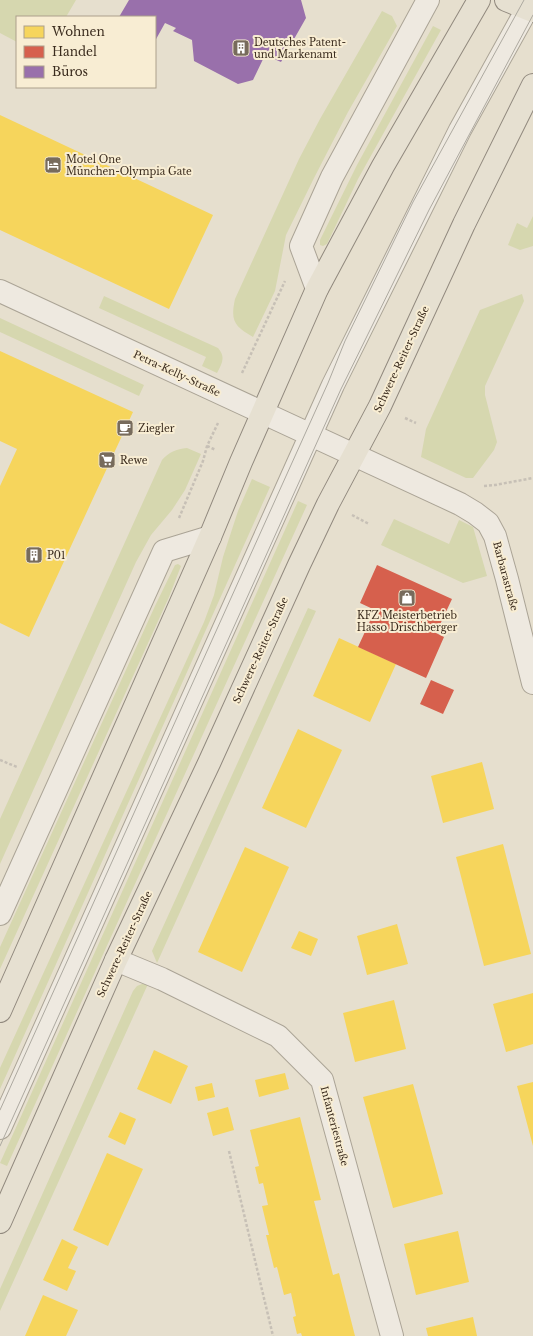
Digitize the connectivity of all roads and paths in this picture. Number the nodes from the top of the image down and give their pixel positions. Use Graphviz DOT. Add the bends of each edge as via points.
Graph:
graph roads {
  1 [pos="428,0"];
  2 [pos="479,0"];
  3 [pos="506,0"];
  4 [pos="531,7"];
  5 [pos="533,85"];
  6 [pos="301,246"];
  7 [pos="317,289"];
  8 [pos="0,291"];
  9 [pos="253,349"];
  10 [pos="262,413"];
  11 [pos="312,434"];
  12 [pos="207,446"];
  13 [pos="354,455"];
  14 [pos="210,537"];
  15 [pos="164,551"];
  16 [pos="533,683"];
  17 [pos="0,760"];
  18 [pos="17,767"];
  19 [pos="0,914"];
  20 [pos="116,960"];
  21 [pos="0,1011"];
  22 [pos="0,1128"];
  23 [pos="229,1151"];
  24 [pos="0,1222"];
  25 [pos="273,1336"];
  26 [pos="392,1336"];
  1 -- 6 [label="street" via="332,177"];
  2 -- 7 [label="main road" via="383,166"];
  3 -- 4 [label="main road"];
  4 -- 11 [label="street" via="453,142 353,344"];
  5 -- 13 [label="main road, Schwere-Reiter-Straße" via="464,224 380,406"];
  6 -- 7 [label="street"];
  6 -- 9 [label="path"];
  7 -- 10 [label="main road"];
  8 -- 10 [label="street, Petra-Kelly-Straße"];
  10 -- 11 [label="street, Petra-Kelly-Straße"];
  10 -- 14 [label="main road"];
  11 -- 13 [label="street, Petra-Kelly-Straße"];
  11 -- 22 [label="street"];
  12 -- 15 [label="path" via="204,461"];
  13 -- 16 [label="street, Barbarastraße" via="460,504 488,523 495,536"];
  13 -- 20 [label="main road, Schwere-Reiter-Straße" via="299,565"];
  14 -- 15 [label="street"];
  14 -- 21 [label="main road"];
  15 -- 19 [label="street"];
  17 -- 18 [label="path"];
  20 -- 24 [label="main road, Schwere-Reiter-Straße"];
  20 -- 26 [label="street, Infanteriestraße" via="162,979 278,1036 322,1080"];
  23 -- 25 [label="path"];
}
